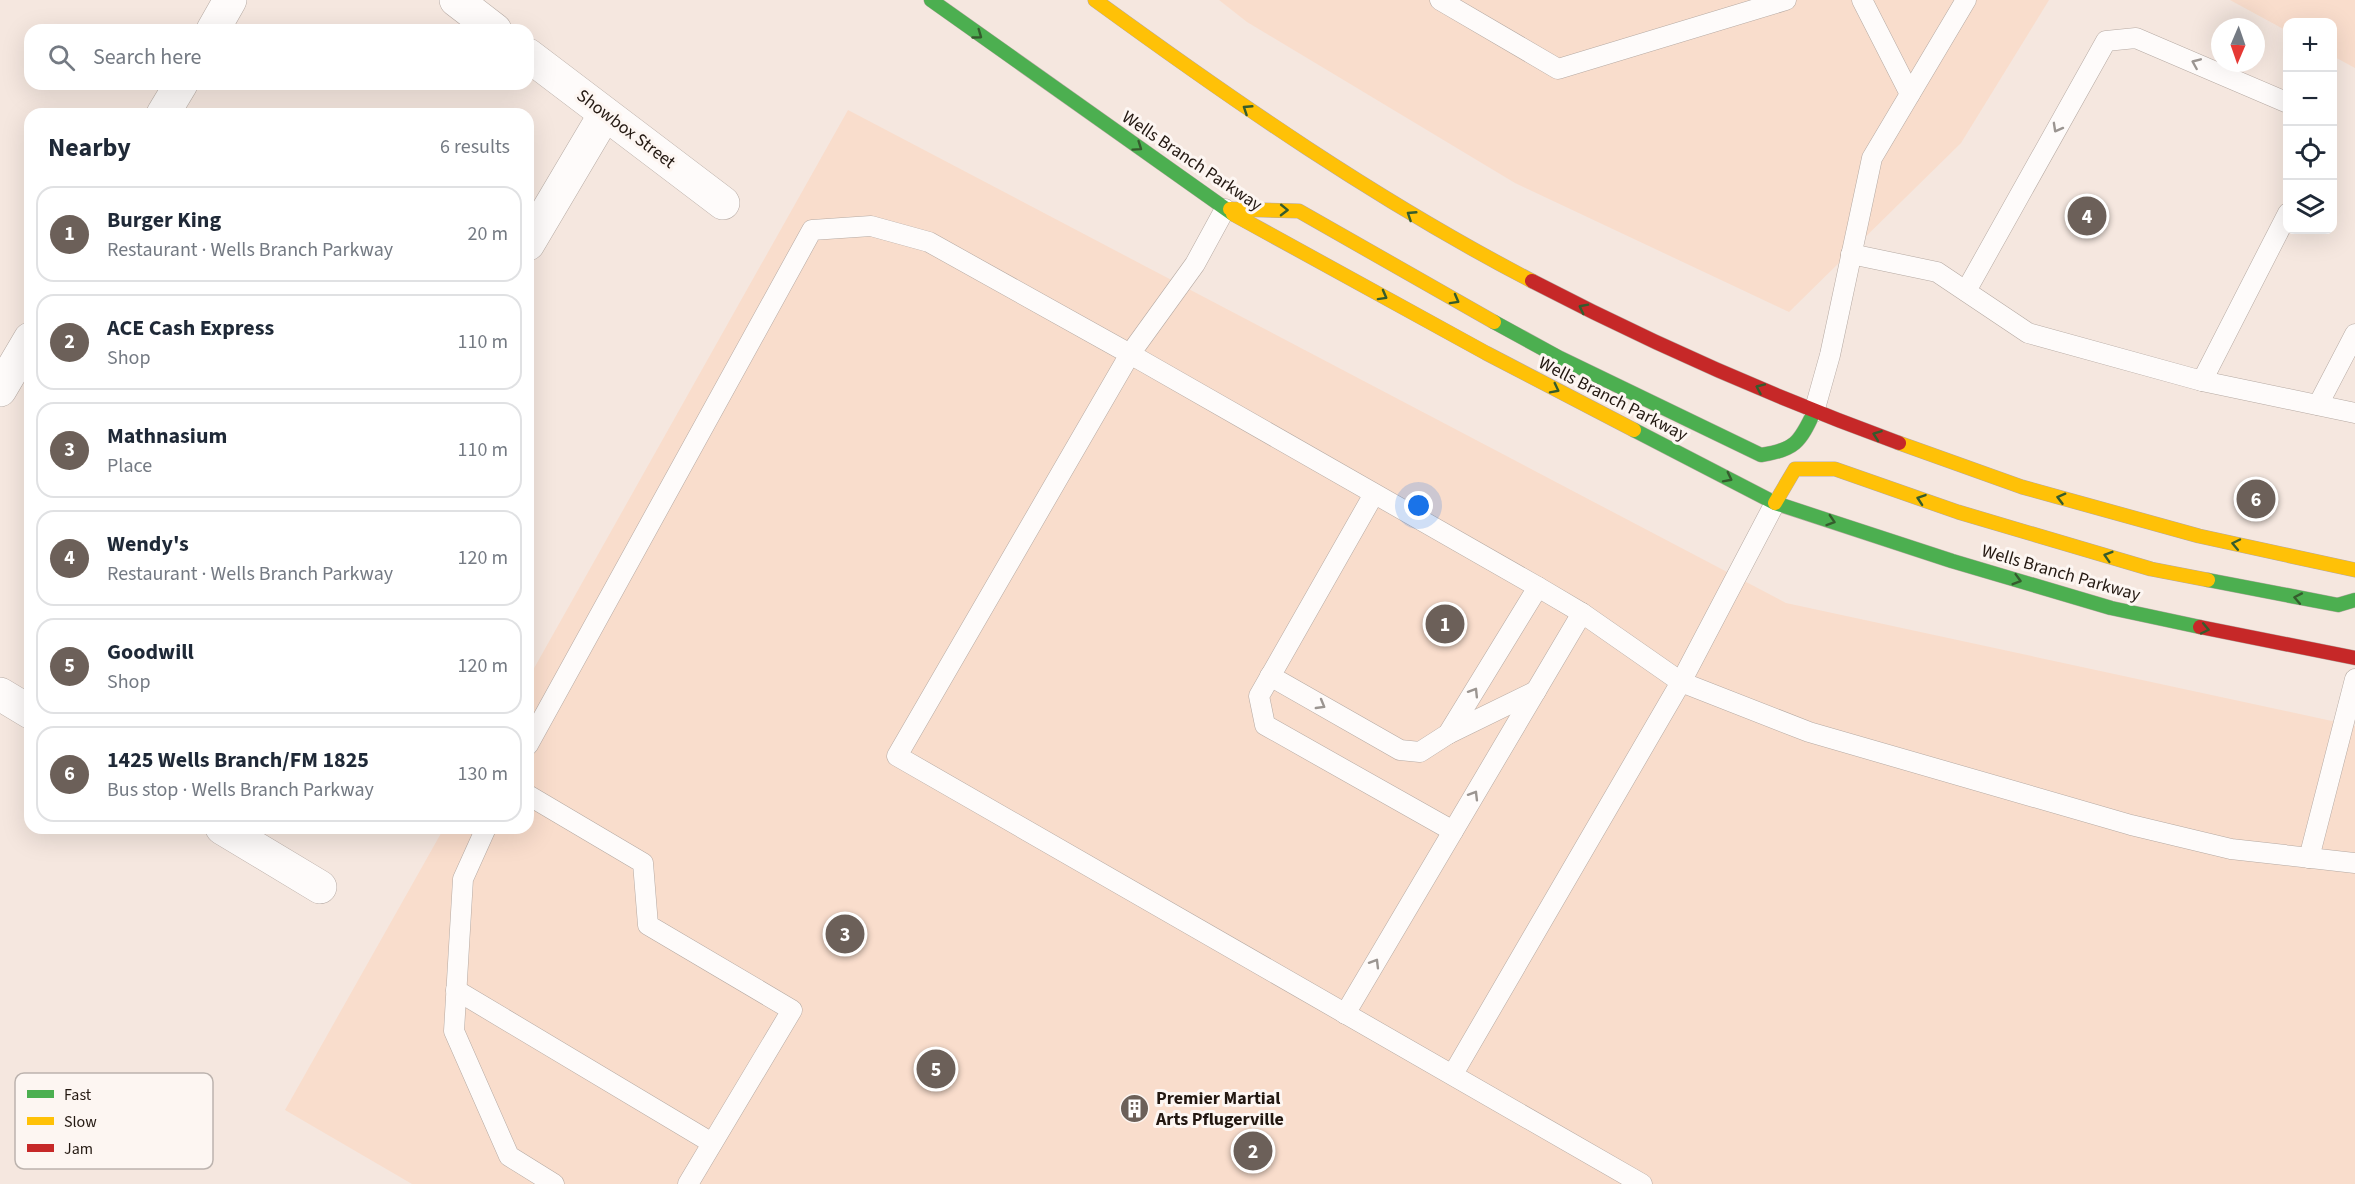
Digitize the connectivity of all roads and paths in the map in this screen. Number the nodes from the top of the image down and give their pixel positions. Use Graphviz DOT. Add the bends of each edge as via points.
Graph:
graph roads {
  1 [pos="230,0"];
  2 [pos="456,0"];
  3 [pos="932,0"];
  4 [pos="1095,0"];
  5 [pos="1440,0"];
  6 [pos="1786,0"];
  7 [pos="1862,0"];
  8 [pos="1966,0"];
  9 [pos="216,24"];
  10 [pos="487,24"];
  11 [pos="534,60"];
  12 [pos="177,90"];
  13 [pos="1910,94"];
  14 [pos="2283,101"];
  15 [pos="167,108"];
  16 [pos="605,114"];
  17 [pos="723,203"];
  18 [pos="1225,209"];
  19 [pos="2283,223"];
  20 [pos="534,234"];
  21 [pos="1851,254"];
  22 [pos="1966,291"];
  23 [pos="2355,334"];
  24 [pos="24,349"];
  25 [pos="1130,354"];
  26 [pos="2202,381"];
  27 [pos="0,390"];
  28 [pos="2318,405"];
  29 [pos="1814,412"];
  30 [pos="2355,412"];
  31 [pos="1374,494"];
  32 [pos="1775,503"];
  33 [pos="2355,570"];
  34 [pos="1538,587"];
  35 [pos="2355,600"];
  36 [pos="1582,613"];
  37 [pos="2355,658"];
  38 [pos="1270,676"];
  39 [pos="2355,679"];
  40 [pos="1681,682"];
  41 [pos="1536,691"];
  42 [pos="0,694"];
  43 [pos="24,708"];
  44 [pos="534,734"];
  45 [pos="1448,734"];
  46 [pos="534,799"];
  47 [pos="1453,831"];
  48 [pos="232,834"];
  49 [pos="483,834"];
  50 [pos="2309,858"];
  51 [pos="2355,863"];
  52 [pos="320,887"];
  53 [pos="456,990"];
  54 [pos="1345,1014"];
  55 [pos="1453,1074"];
  56 [pos="712,1143"];
  57 [pos="554,1184"];
  58 [pos="688,1184"];
  59 [pos="1642,1184"];
  1 -- 9 [label="street"];
  2 -- 10 [label="street"];
  3 -- 18 [label="main road, Wells Branch Parkway, one-way"];
  29 -- 4 [label="main road, one-way" via="1620,327 1447,237 1222,93"];
  5 -- 6 [label="lane" via="1558,69"];
  7 -- 13 [label="lane"];
  8 -- 13 [label="lane"];
  11 -- 16 [label="street, Showbox Street"];
  12 -- 15 [label="street"];
  13 -- 21 [label="lane" via="1872,158"];
  14 -- 22 [label="lane, one-way" via="2136,38 2106,41"];
  16 -- 17 [label="street, Showbox Street"];
  16 -- 20 [label="street"];
  18 -- 25 [label="lane" via="1196,264"];
  18 -- 29 [label="main road, one-way" via="1299,211 1558,357 1761,455 1789,451 1802,437"];
  18 -- 32 [label="main road, Wells Branch Parkway, one-way" via="1486,353"];
  19 -- 26 [label="lane"];
  21 -- 22 [label="lane" via="1937,272"];
  21 -- 29 [label="lane"];
  22 -- 26 [label="lane" via="2028,333"];
  23 -- 28 [label="lane"];
  24 -- 27 [label="street"];
  25 -- 31 [label="lane"];
  25 -- 44 [label="lane" via="929,242 870,226 812,230"];
  25 -- 54 [label="lane" via="897,756"];
  26 -- 28 [label="lane"];
  28 -- 30 [label="lane"];
  33 -- 29 [label="main road, one-way" via="2199,536 2022,487"];
  31 -- 34 [label="lane"];
  31 -- 38 [label="lane"];
  35 -- 32 [label="main road, one-way" via="2338,605 2151,569 1958,512 1835,469 1795,469"];
  32 -- 37 [label="main road, Wells Branch Parkway, one-way" via="2111,608"];
  32 -- 40 [label="lane"];
  34 -- 36 [label="lane"];
  45 -- 34 [label="lane, one-way"];
  36 -- 40 [label="lane"];
  36 -- 41 [label="lane"];
  38 -- 45 [label="lane, one-way" via="1400,750 1420,752"];
  38 -- 47 [label="lane" via="1259,696 1265,724"];
  39 -- 50 [label="lane"];
  40 -- 50 [label="lane" via="1809,732 2132,825 2231,849"];
  40 -- 55 [label="lane"];
  41 -- 45 [label="lane"];
  47 -- 41 [label="lane, one-way"];
  42 -- 43 [label="street"];
  46 -- 56 [label="lane" via="643,863 648,925 792,1010"];
  54 -- 47 [label="lane, one-way"];
  48 -- 52 [label="street"];
  49 -- 53 [label="lane" via="463,879"];
  50 -- 51 [label="lane"];
  53 -- 56 [label="lane"];
  53 -- 57 [label="lane" via="454,1031 509,1156"];
  54 -- 55 [label="lane"];
  55 -- 59 [label="lane"];
  56 -- 58 [label="lane"];
}
